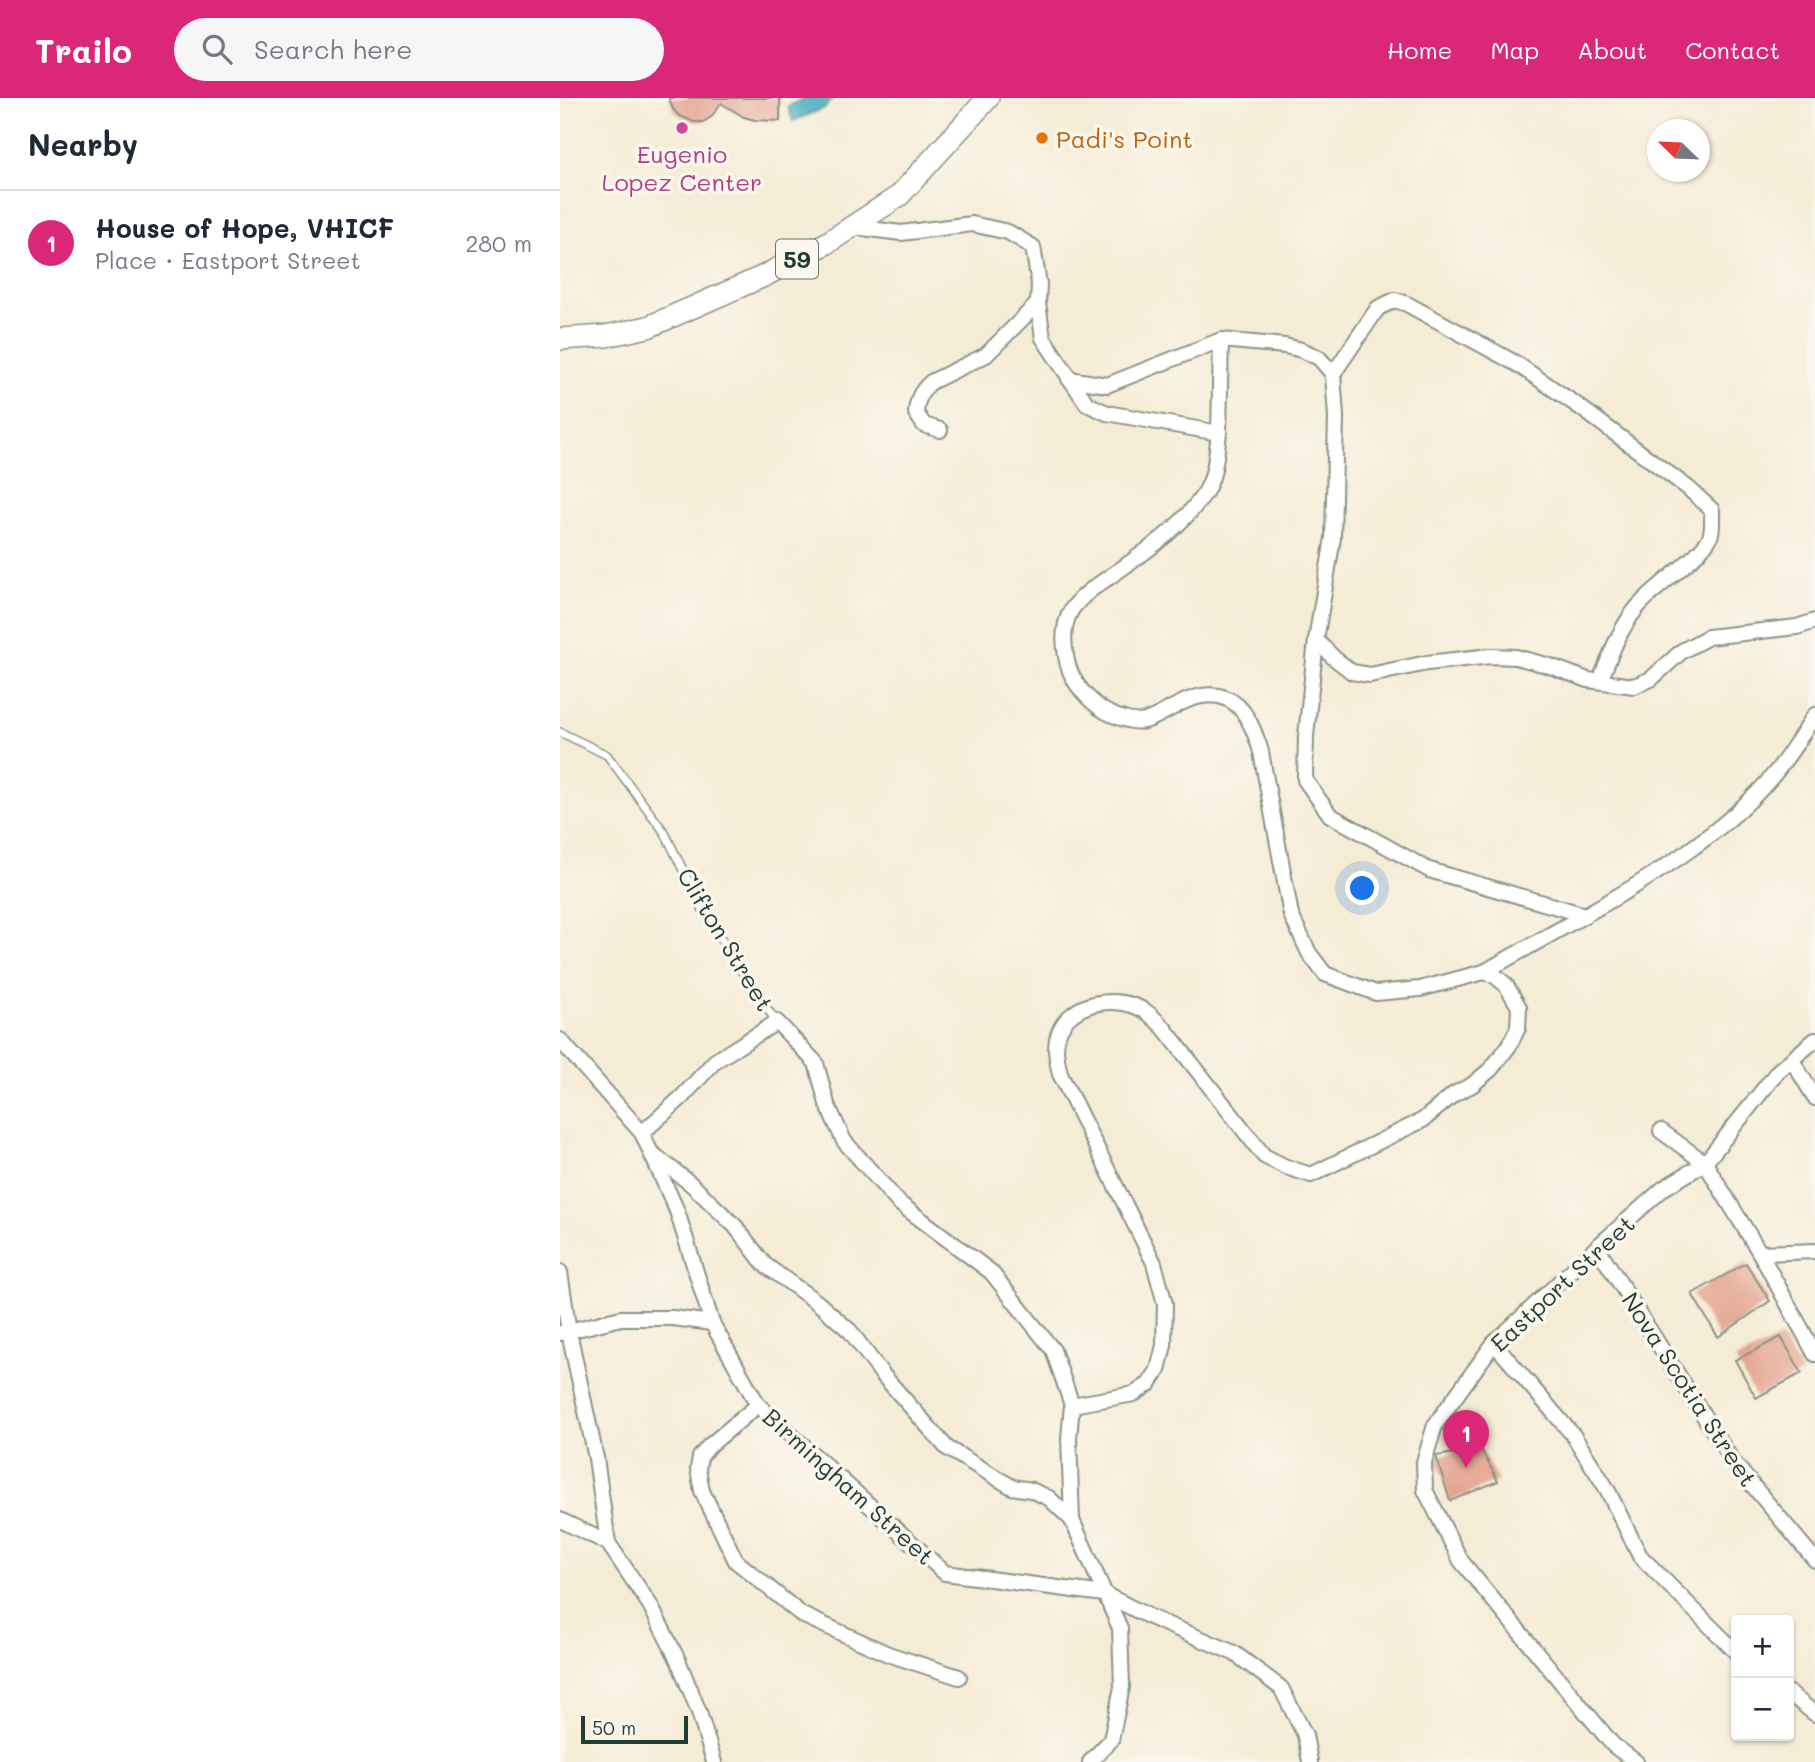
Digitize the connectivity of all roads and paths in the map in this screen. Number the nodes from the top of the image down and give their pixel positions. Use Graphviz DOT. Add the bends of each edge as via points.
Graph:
graph roads {
  1 [pos="988,98"];
  2 [pos="854,227"];
  3 [pos="1038,303"];
  4 [pos="560,339"];
  5 [pos="1221,340"];
  6 [pos="1334,374"];
  7 [pos="1069,379"];
  8 [pos="940,430"];
  9 [pos="1219,433"];
  10 [pos="1815,621"];
  11 [pos="1316,640"];
  12 [pos="1600,681"];
  13 [pos="1815,715"];
  14 [pos="560,732"];
  15 [pos="1585,915"];
  16 [pos="1484,972"];
  17 [pos="777,1022"];
  18 [pos="560,1040"];
  19 [pos="1815,1040"];
  20 [pos="1792,1060"];
  21 [pos="1815,1098"];
  22 [pos="1661,1131"];
  23 [pos="642,1133"];
  24 [pos="650,1152"];
  25 [pos="1705,1163"];
  26 [pos="1597,1247"];
  27 [pos="1815,1251"];
  28 [pos="1759,1253"];
  29 [pos="560,1272"];
  30 [pos="712,1322"];
  31 [pos="565,1333"];
  32 [pos="1494,1343"];
  33 [pos="1815,1354"];
  34 [pos="758,1405"];
  35 [pos="1072,1405"];
  36 [pos="560,1520"];
  37 [pos="1072,1520"];
  38 [pos="608,1543"];
  39 [pos="1815,1560"];
  40 [pos="1104,1594"];
  41 [pos="1731,1647"];
  42 [pos="959,1677"];
  43 [pos="1794,1697"];
  44 [pos="1815,1714"];
  45 [pos="715,1761"];
  46 [pos="1090,1762"];
  47 [pos="1310,1762"];
  48 [pos="1636,1762"];
  1 -- 2 [label="main road, 59" via="899,196"];
  2 -- 3 [label="street" via="901,233 972,224 1008,232 1034,247"];
  2 -- 4 [label="main road, 59" via="764,276 648,327"];
  3 -- 7 [label="street" via="1043,338"];
  3 -- 8 [label="street" via="986,355 924,388 916,413 923,425"];
  5 -- 6 [label="street" via="1302,350 1319,358"];
  5 -- 7 [label="street" via="1107,384"];
  5 -- 9 [label="street"];
  6 -- 11 [label="street" via="1333,538"];
  6 -- 12 [label="street" via="1378,308 1395,300 1407,304 1517,364 1712,510 1712,526 1703,548 1636,609"];
  7 -- 9 [label="street" via="1087,404 1107,413"];
  9 -- 16 [label="street" via="1205,493 1182,521 1071,611 1063,635 1068,669 1091,701 1121,718 1143,722 1207,695 1234,701 1253,726 1261,752 1291,915 1325,974 1376,993 1420,989"];
  10 -- 12 [label="street" via="1708,637 1682,651 1651,680 1634,686"];
  11 -- 12 [label="street" via="1352,672 1370,675 1491,656 1516,657"];
  11 -- 15 [label="street" via="1305,780 1330,815 1429,870"];
  13 -- 15 [label="street" via="1774,774 1727,820 1649,879"];
  14 -- 17 [label="lane, Clifton Street" via="607,755 666,833 700,905"];
  15 -- 16 [label="street"];
  16 -- 35 [label="street" via="1506,985 1519,1007 1518,1028 1491,1069 1423,1120 1311,1175 1264,1156 1164,1028 1146,1012 1122,1003 1100,1003 1083,1006 1067,1019 1058,1035 1060,1074 1154,1263 1165,1304 1164,1345 1149,1384 1134,1394"];
  17 -- 23 [label="street" via="715,1061"];
  17 -- 35 [label="street, Clifton Street" via="816,1063 844,1141 899,1203 990,1272 1053,1350"];
  18 -- 23 [label="street, Birmingham Street"];
  19 -- 20 [label="street, Eastport Street"];
  20 -- 21 [label="street"];
  20 -- 25 [label="street, Eastport Street"];
  22 -- 25 [label="street"];
  23 -- 24 [label="street, Birmingham Street"];
  24 -- 30 [label="street, Birmingham Street" via="677,1211"];
  24 -- 37 [label="street" via="735,1226 765,1265 850,1331 947,1448 1012,1487 1049,1498"];
  25 -- 26 [label="street, Eastport Street" via="1664,1188"];
  25 -- 28 [label="street"];
  26 -- 32 [label="street, Eastport Street"];
  26 -- 39 [label="street, Nova Scotia Street" via="1733,1462"];
  27 -- 28 [label="street"];
  28 -- 33 [label="street"];
  29 -- 31 [label="street"];
  30 -- 31 [label="street" via="621,1318"];
  30 -- 34 [label="street, Birmingham Street"];
  31 -- 38 [label="street" via="596,1458"];
  32 -- 41 [label="street" via="1573,1435 1640,1556"];
  32 -- 48 [label="street, Eastport Street" via="1434,1425 1424,1462 1425,1490 1461,1562 1614,1745"];
  34 -- 40 [label="street, Birmingham Street" via="946,1573"];
  34 -- 42 [label="street" via="709,1446 698,1469 702,1491 736,1561 803,1615 888,1654"];
  35 -- 37 [label="street, Clifton Street"];
  36 -- 38 [label="street"];
  37 -- 40 [label="street, Clifton Street"];
  38 -- 45 [label="street" via="650,1605 678,1660"];
  40 -- 46 [label="street, Clifton Street" via="1120,1628 1122,1687 1111,1740"];
  40 -- 47 [label="street" via="1234,1653 1281,1688 1305,1735"];
  43 -- 44 [label="street"];
}
